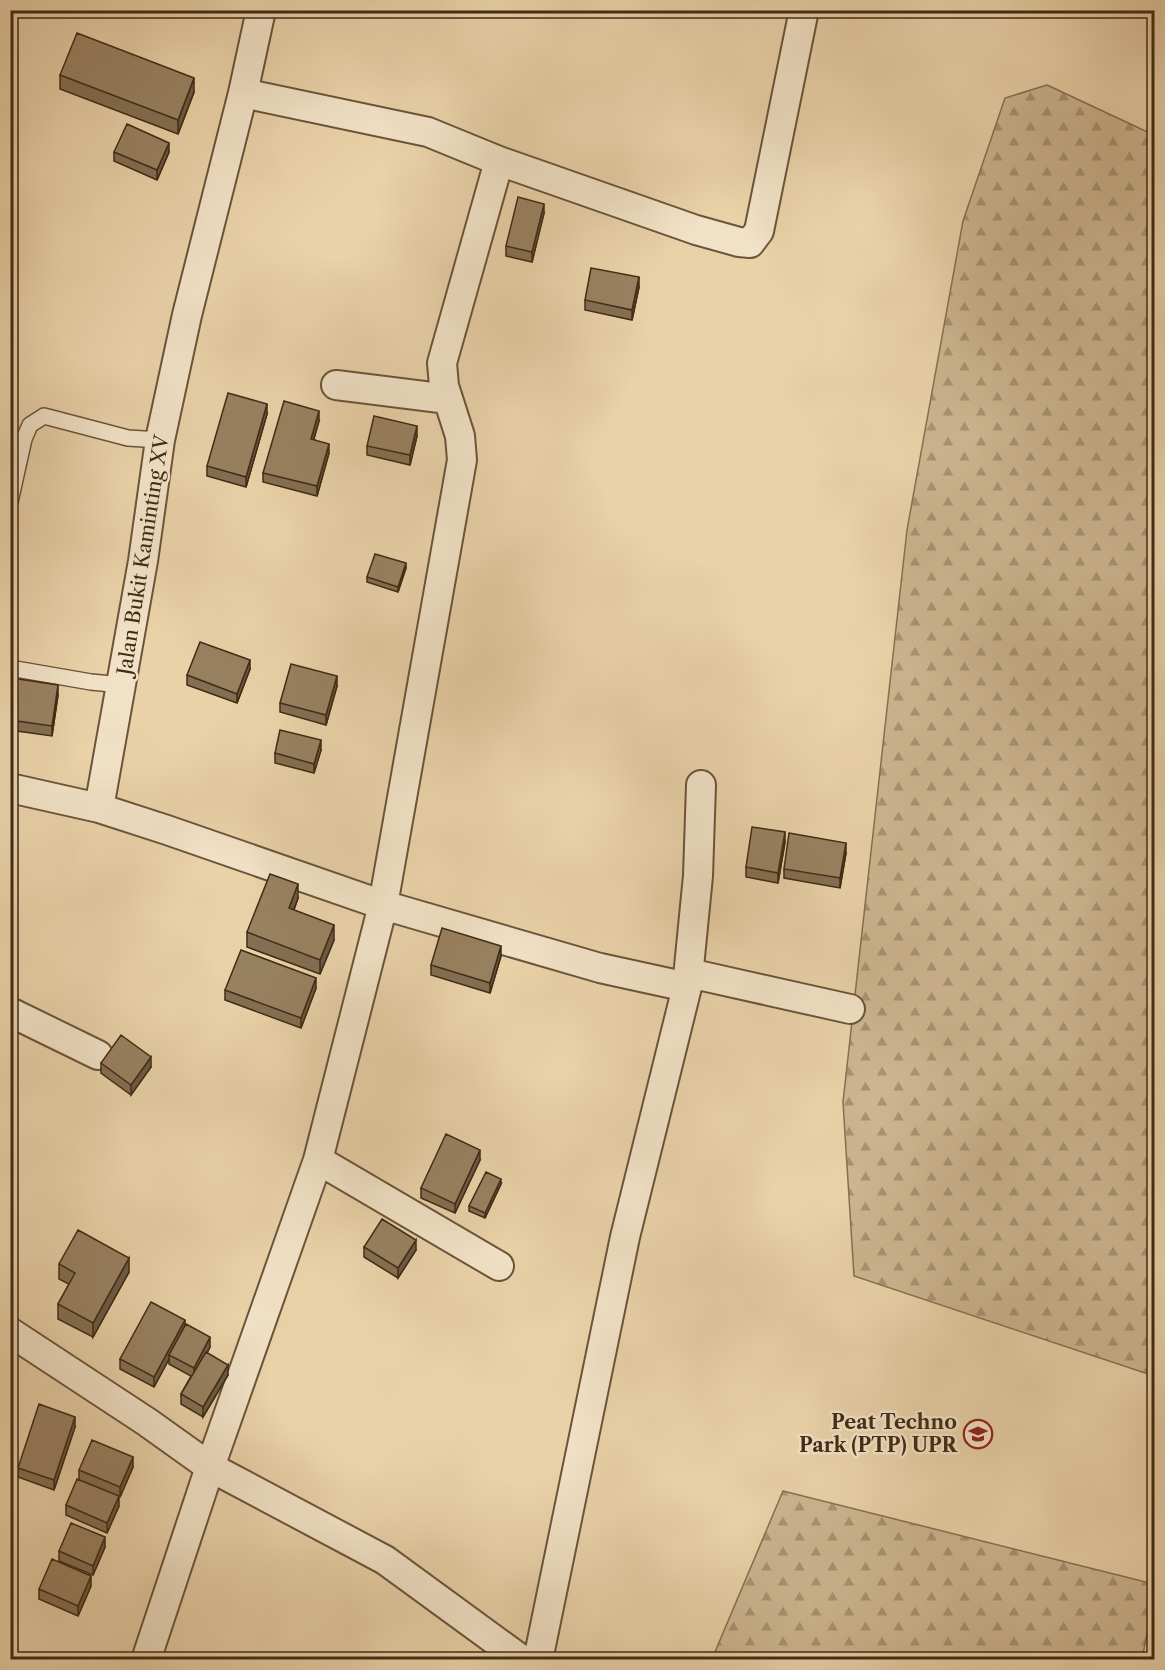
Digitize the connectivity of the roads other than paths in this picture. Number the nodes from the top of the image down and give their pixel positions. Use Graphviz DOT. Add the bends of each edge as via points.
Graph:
graph roads {
  1 [pos="261,10"];
  2 [pos="804,10"];
  3 [pos="243,93"];
  4 [pos="499,161"];
  5 [pos="336,385"];
  6 [pos="448,399"];
  7 [pos="160,440"];
  8 [pos="10,502"];
  9 [pos="10,668"];
  10 [pos="122,685"];
  11 [pos="701,785"];
  12 [pos="10,788"];
  13 [pos="99,808"];
  14 [pos="383,905"];
  15 [pos="688,980"];
  16 [pos="850,1009"];
  17 [pos="10,1012"];
  18 [pos="98,1055"];
  19 [pos="318,1160"];
  20 [pos="499,1266"];
  21 [pos="10,1332"];
  22 [pos="210,1467"];
  23 [pos="146,1659"];
  24 [pos="522,1659"];
  25 [pos="538,1659"];
  1 -- 3 [label="street, Jalan Bukit Kaminting XV"];
  2 -- 4 [label="street" via="759,231 750,243 696,230"];
  3 -- 4 [label="street" via="428,132"];
  3 -- 7 [label="street, Jalan Bukit Kaminting XV"];
  4 -- 6 [label="street" via="442,363"];
  5 -- 6 [label="street"];
  6 -- 14 [label="street" via="460,436 462,460"];
  7 -- 8 [label="lane" via="128,438 44,416 30,425 24,439"];
  7 -- 10 [label="street, Jalan Bukit Kaminting XV"];
  9 -- 10 [label="lane"];
  10 -- 13 [label="street, Jalan Bukit Kaminting XV"];
  11 -- 15 [label="street" via="698,876"];
  12 -- 13 [label="street"];
  13 -- 14 [label="street"];
  14 -- 15 [label="street" via="600,968"];
  14 -- 19 [label="street"];
  15 -- 16 [label="street"];
  15 -- 25 [label="street" via="625,1237"];
  17 -- 18 [label="street"];
  19 -- 20 [label="street"];
  19 -- 22 [label="street"];
  21 -- 22 [label="street"];
  22 -- 23 [label="street"];
  22 -- 24 [label="street" via="385,1560"];
}
